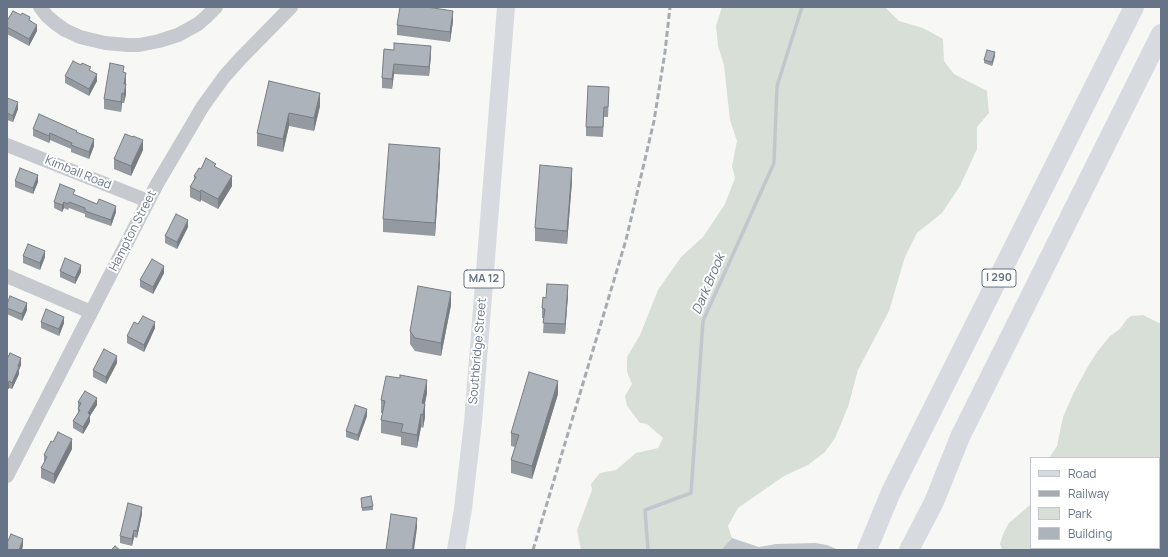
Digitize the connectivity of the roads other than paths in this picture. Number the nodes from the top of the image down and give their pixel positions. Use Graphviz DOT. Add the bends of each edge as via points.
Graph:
graph roads {
  1 [pos="40,7"];
  2 [pos="216,7"];
  3 [pos="291,7"];
  4 [pos="506,7"];
  5 [pos="1134,7"];
  6 [pos="1161,34"];
  7 [pos="7,145"];
  8 [pos="148,201"];
  9 [pos="7,276"];
  10 [pos="91,312"];
  11 [pos="7,476"];
  12 [pos="456,550"];
  13 [pos="867,550"];
  14 [pos="909,550"];
  1 -- 2 [label="street" via="65,30 80,37 105,43 139,45 178,35 198,24"];
  3 -- 8 [label="street, Hampton Street" via="242,56 214,90"];
  4 -- 12 [label="main road, Southbridge Street / MA 12" via="473,422"];
  5 -- 13 [label="highway, I 290" via="891,492"];
  6 -- 14 [label="highway, I 290" via="960,437 934,502"];
  7 -- 8 [label="street, Kimball Road"];
  8 -- 10 [label="street, Hampton Street"];
  9 -- 10 [label="street"];
  10 -- 11 [label="street, Hampton Street"];
}
